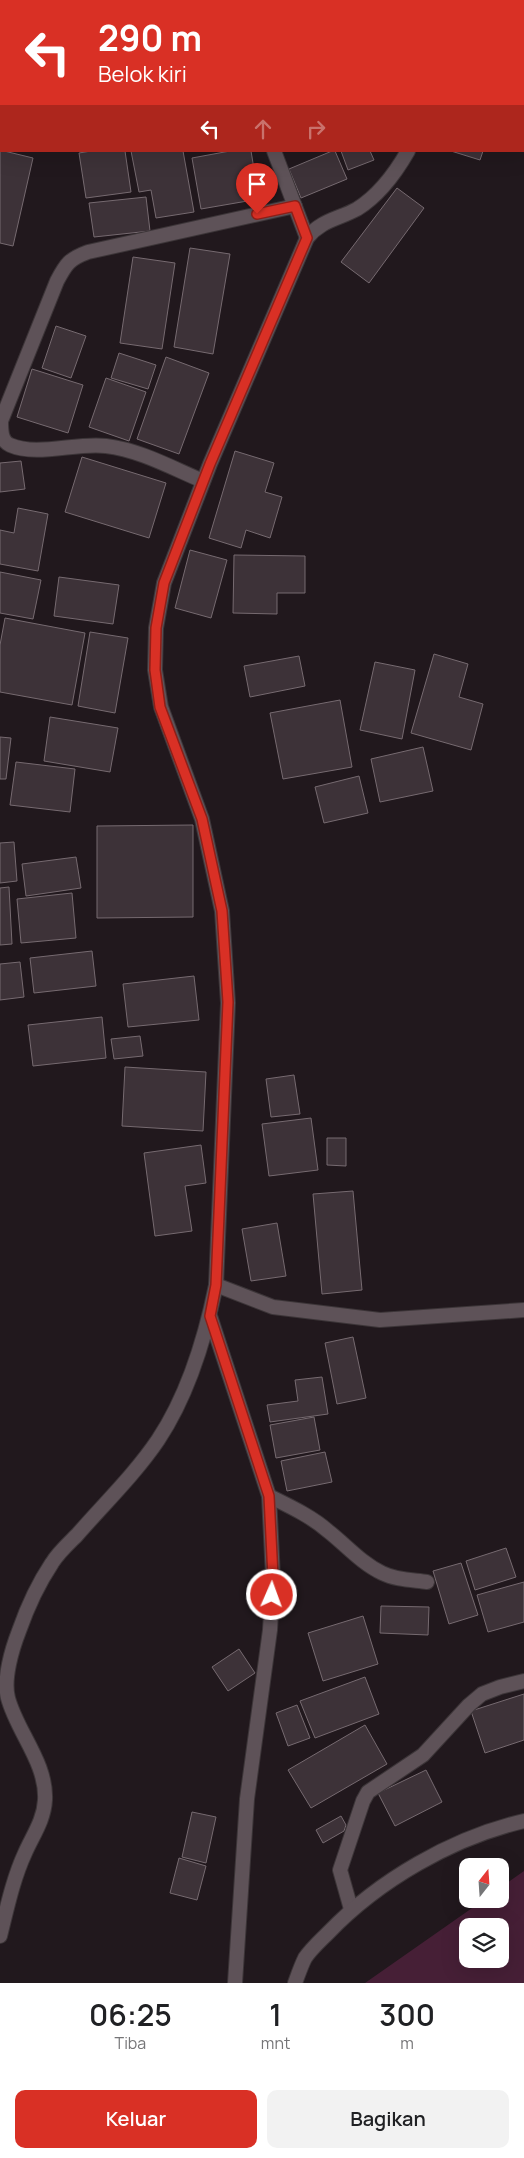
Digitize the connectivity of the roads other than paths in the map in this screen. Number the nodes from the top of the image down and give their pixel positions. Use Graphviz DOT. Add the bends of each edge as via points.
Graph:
graph roads {
  1 [pos="274,152"];
  2 [pos="407,152"];
  3 [pos="295,206"];
  4 [pos="307,238"];
  5 [pos="204,481"];
  6 [pos="216,1285"];
  7 [pos="524,1310"];
  8 [pos="210,1316"];
  9 [pos="269,1496"];
  10 [pos="427,1582"];
  11 [pos="524,1681"];
  12 [pos="524,1821"];
  13 [pos="350,1909"];
  14 [pos="0,1936"];
  15 [pos="235,1983"];
  16 [pos="295,1983"];
  1 -- 3 [label="street"];
  2 -- 4 [label="street" via="395,173 369,199 357,209 324,222"];
  3 -- 4 [label="street"];
  3 -- 5 [label="street" via="88,252 74,258 57,281 1,421 3,438 17,447 105,446 130,450"];
  4 -- 5 [label="street"];
  5 -- 6 [label="street" via="164,583 156,628 155,670 160,707 202,819 222,911 228,1002"];
  6 -- 7 [label="street" via="273,1308 380,1320"];
  6 -- 8 [label="street"];
  8 -- 9 [label="street"];
  8 -- 14 [label="street" via="182,1399 158,1441 52,1562 18,1632 8,1667 8,1697 44,1782 45,1799 38,1829 18,1872"];
  9 -- 10 [label="street" via="311,1518 382,1574"];
  9 -- 15 [label="street" via="273,1577 271,1612 247,1799"];
  11 -- 13 [label="street" via="482,1694 416,1761 368,1792 362,1801 340,1870"];
  12 -- 13 [label="street" via="494,1829 413,1866"];
  13 -- 16 [label="street" via="304,1959"];
}
